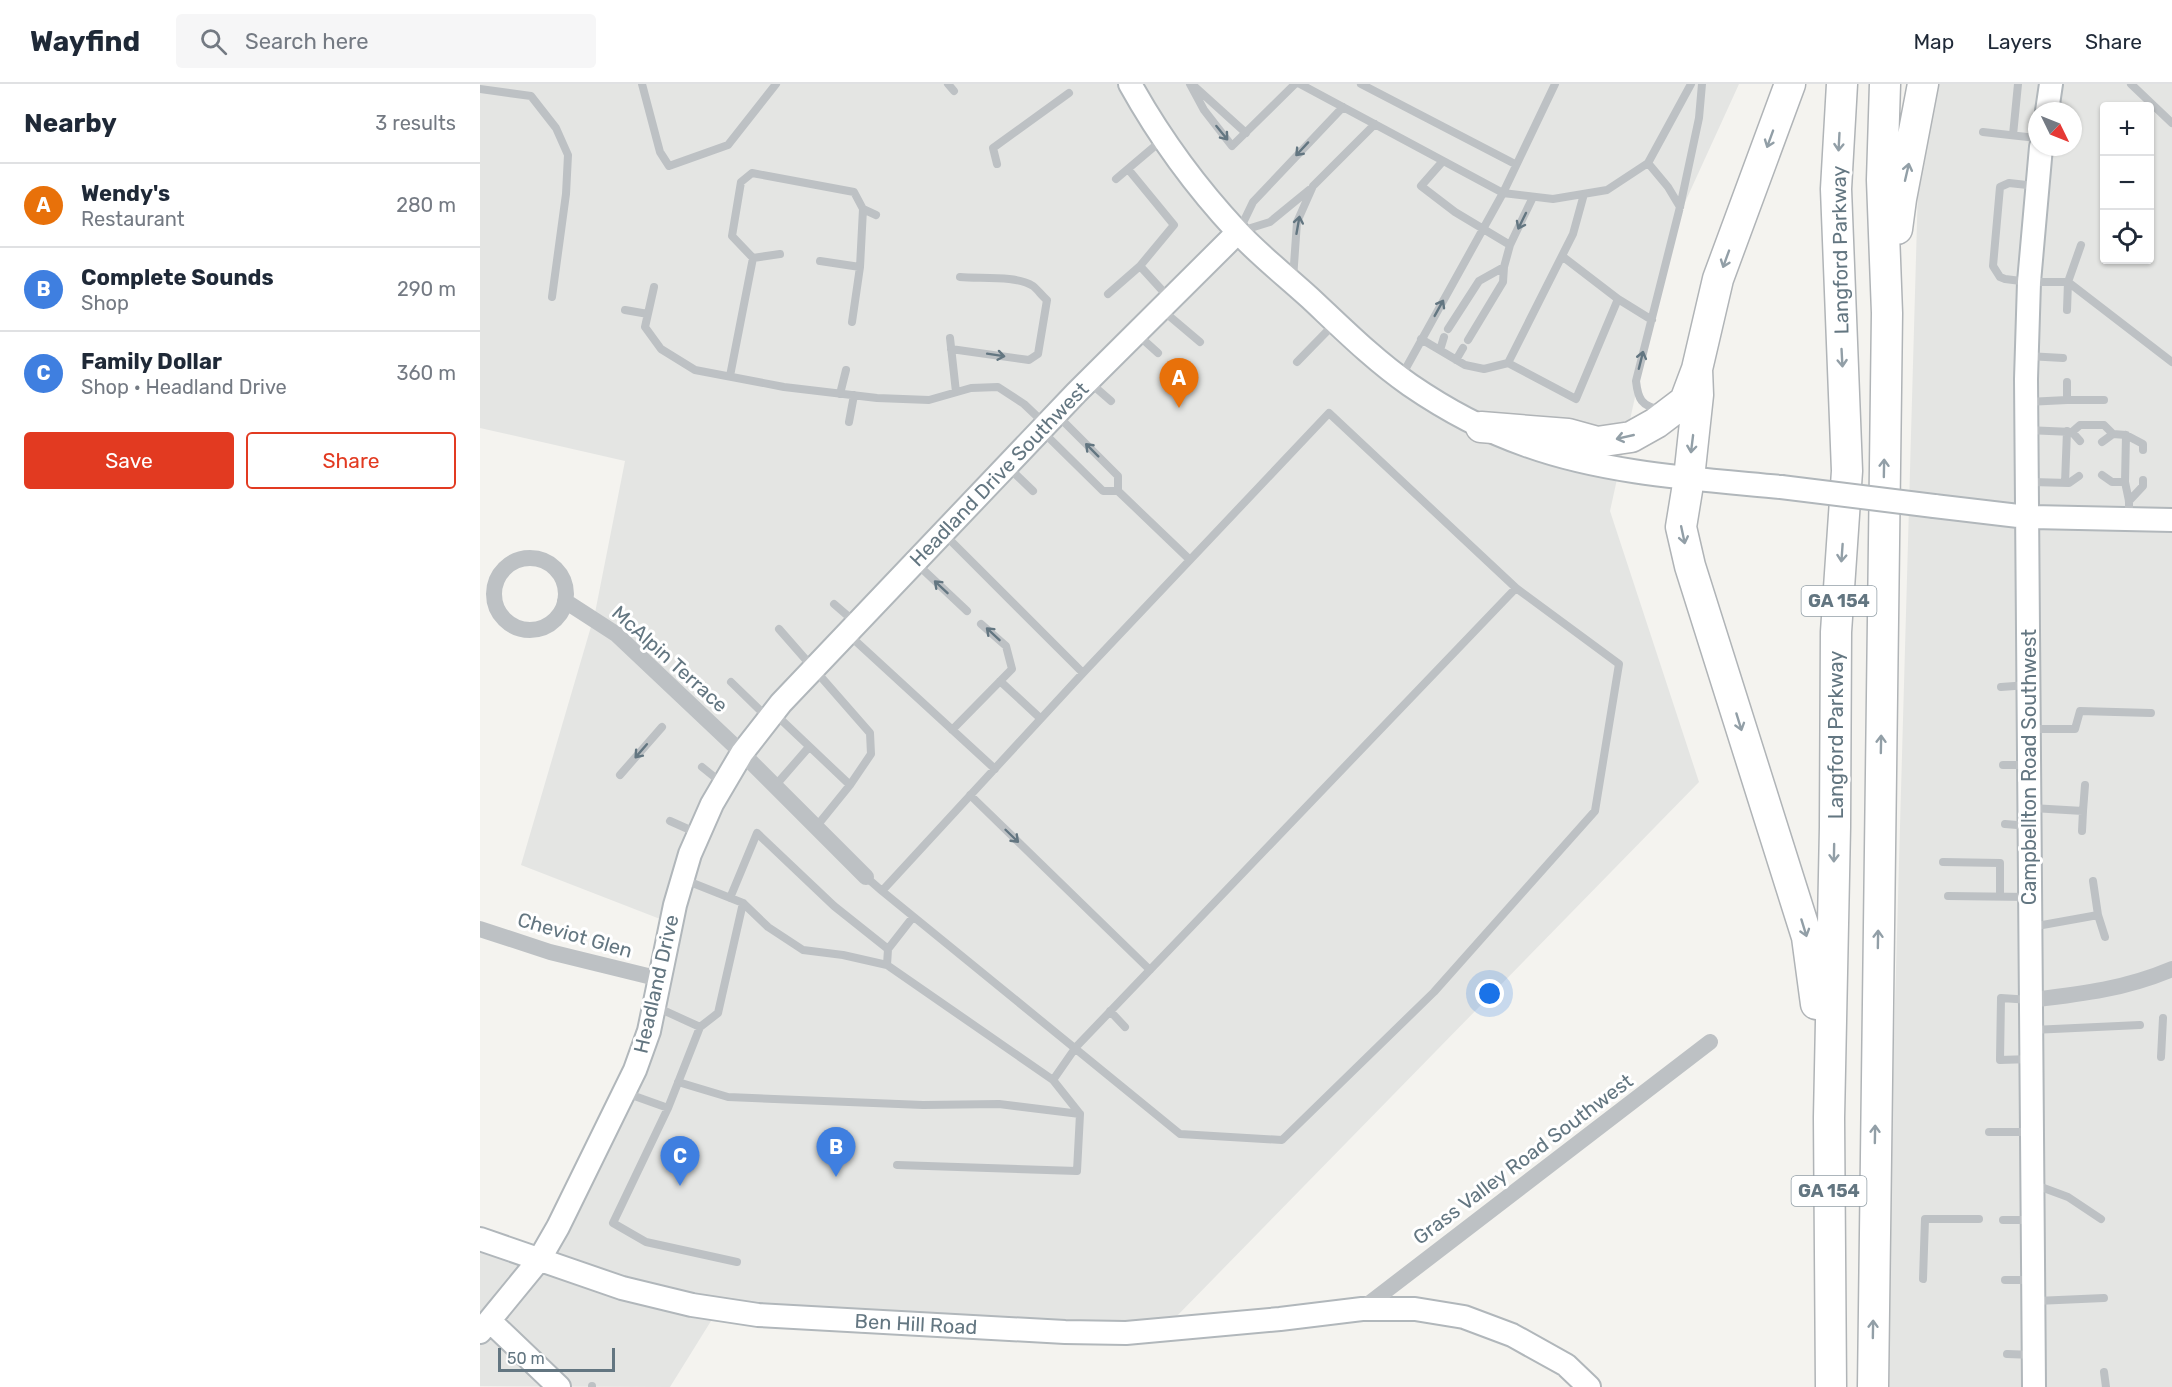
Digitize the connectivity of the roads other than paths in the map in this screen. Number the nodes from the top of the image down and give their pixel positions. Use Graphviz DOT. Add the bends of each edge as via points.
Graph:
graph roads {
  1 [pos="642,84"];
  2 [pos="777,84"];
  3 [pos="1130,84"];
  4 [pos="1191,84"];
  5 [pos="1295,84"];
  6 [pos="1300,84"];
  7 [pos="1361,84"];
  8 [pos="1555,84"];
  9 [pos="1691,84"];
  10 [pos="1702,84"];
  11 [pos="1790,84"];
  12 [pos="1842,84"];
  13 [pos="1885,84"];
  14 [pos="1923,84"];
  15 [pos="2018,84"];
  16 [pos="2051,84"];
  17 [pos="2131,84"];
  18 [pos="480,89"];
  19 [pos="1069,93"];
  20 [pos="2048,102"];
  21 [pos="1342,107"];
  22 [pos="2172,123"];
  23 [pos="1375,124"];
  24 [pos="1983,132"];
  25 [pos="1246,133"];
  26 [pos="2013,135"];
  27 [pos="2028,137"];
  28 [pos="1163,139"];
  29 [pos="2041,156"];
  30 [pos="1443,161"];
  31 [pos="1647,163"];
  32 [pos="997,164"];
  33 [pos="1515,164"];
  34 [pos="1128,169"];
  35 [pos="1116,179"];
  36 [pos="1313,186"];
  37 [pos="2037,186"];
  38 [pos="1503,193"];
  39 [pos="1584,194"];
  40 [pos="1533,196"];
  41 [pos="1680,207"];
  42 [pos="863,209"];
  43 [pos="876,215"];
  44 [pos="1483,230"];
  45 [pos="1238,232"];
  46 [pos="1510,245"];
  47 [pos="2081,245"];
  48 [pos="780,254"];
  49 [pos="1562,255"];
  50 [pos="753,258"];
  51 [pos="820,261"];
  52 [pos="1140,266"];
  53 [pos="860,267"];
  54 [pos="1504,267"];
  55 [pos="960,277"];
  56 [pos="2030,282"];
  57 [pos="2068,282"];
  58 [pos="1293,283"];
  59 [pos="654,287"];
  60 [pos="1108,294"];
  61 [pos="552,297"];
  62 [pos="1618,298"];
  63 [pos="1166,304"];
  64 [pos="625,310"];
  65 [pos="2067,310"];
  66 [pos="1887,313"];
  67 [pos="648,314"];
  68 [pos="1652,320"];
  69 [pos="852,322"];
  70 [pos="1336,322"];
  71 [pos="1136,333"];
  72 [pos="950,338"];
  73 [pos="1421,339"];
  74 [pos="1200,342"];
  75 [pos="951,349"];
  76 [pos="1440,350"];
  77 [pos="1158,353"];
  78 [pos="2027,356"];
  79 [pos="2063,358"];
  80 [pos="1456,360"];
  81 [pos="1297,362"];
  82 [pos="2172,362"];
  83 [pos="1509,363"];
  84 [pos="1696,369"];
  85 [pos="846,370"];
  86 [pos="730,376"];
  87 [pos="1400,377"];
  88 [pos="1088,381"];
  89 [pos="2067,382"];
  90 [pos="956,392"];
  91 [pos="840,394"];
  92 [pos="854,395"];
  93 [pos="2067,400"];
  94 [pos="2104,400"];
  95 [pos="1111,401"];
  96 [pos="2026,402"];
  97 [pos="1676,409"];
  98 [pos="849,422"];
  99 [pos="1048,422"];
  100 [pos="1481,427"];
  101 [pos="2026,430"];
  102 [pos="2070,432"];
  103 [pos="2113,434"];
  104 [pos="2126,435"];
  105 [pos="2080,441"];
  106 [pos="2102,441"];
  107 [pos="2143,450"];
  108 [pos="1006,466"];
  109 [pos="2079,476"];
  110 [pos="2102,476"];
  111 [pos="1689,478"];
  112 [pos="2143,480"];
  113 [pos="2027,482"];
  114 [pos="2112,482"];
  115 [pos="2125,482"];
  116 [pos="2067,483"];
  117 [pos="2102,488"];
  118 [pos="2079,489"];
  119 [pos="1033,490"];
  120 [pos="1118,491"];
  121 [pos="2129,510"];
  122 [pos="2027,517"];
  123 [pos="2172,520"];
  124 [pos="943,533"];
  125 [pos="1189,559"];
  126 [pos="915,563"];
  127 [pos="1516,588"];
  128 [pos="566,601"];
  129 [pos="834,604"];
  130 [pos="967,611"];
  131 [pos="981,624"];
  132 [pos="779,629"];
  133 [pos="852,629"];
  134 [pos="815,668"];
  135 [pos="1083,673"];
  136 [pos="1000,681"];
  137 [pos="731,682"];
  138 [pos="2028,685"];
  139 [pos="2001,687"];
  140 [pos="2151,713"];
  141 [pos="770,718"];
  142 [pos="1040,718"];
  143 [pos="662,727"];
  144 [pos="2029,729"];
  145 [pos="952,730"];
  146 [pos="809,747"];
  147 [pos="742,753"];
  148 [pos="2002,765"];
  149 [pos="2029,765"];
  150 [pos="702,767"];
  151 [pos="994,769"];
  152 [pos="620,775"];
  153 [pos="723,784"];
  154 [pos="850,785"];
  155 [pos="2085,785"];
  156 [pos="775,786"];
  157 [pos="970,795"];
  158 [pos="2083,811"];
  159 [pos="2030,817"];
  160 [pos="670,821"];
  161 [pos="2005,824"];
  162 [pos="816,827"];
  163 [pos="2082,831"];
  164 [pos="699,834"];
  165 [pos="1943,862"];
  166 [pos="866,877"];
  167 [pos="683,879"];
  168 [pos="2092,881"];
  169 [pos="882,891"];
  170 [pos="1948,896"];
  171 [pos="2000,897"];
  172 [pos="2030,897"];
  173 [pos="730,898"];
  174 [pos="743,903"];
  175 [pos="2098,915"];
  176 [pos="914,917"];
  177 [pos="2031,927"];
  178 [pos="480,929"];
  179 [pos="2105,937"];
  180 [pos="888,949"];
  181 [pos="887,965"];
  182 [pos="2172,969"];
  183 [pos="1150,970"];
  184 [pos="660,979"];
  185 [pos="2031,1000"];
  186 [pos="654,1006"];
  187 [pos="1110,1011"];
  188 [pos="2163,1018"];
  189 [pos="2140,1025"];
  190 [pos="700,1027"];
  191 [pos="1125,1027"];
  192 [pos="2031,1030"];
  193 [pos="1710,1042"];
  194 [pos="1076,1047"];
  195 [pos="2161,1057"];
  196 [pos="2032,1059"];
  197 [pos="1053,1080"];
  198 [pos="678,1082"];
  199 [pos="624,1092"];
  200 [pos="668,1108"];
  201 [pos="1080,1114"];
  202 [pos="1829,1118"];
  203 [pos="1989,1132"];
  204 [pos="2032,1132"];
  205 [pos="897,1165"];
  206 [pos="2033,1184"];
  207 [pos="1979,1219"];
  208 [pos="2100,1219"];
  209 [pos="2003,1220"];
  210 [pos="2033,1220"];
  211 [pos="480,1239"];
  212 [pos="539,1260"];
  213 [pos="737,1262"];
  214 [pos="1923,1278"];
  215 [pos="2005,1280"];
  216 [pos="2034,1291"];
  217 [pos="2104,1298"];
  218 [pos="1362,1309"];
  219 [pos="485,1327"];
  220 [pos="2007,1354"];
  221 [pos="2034,1355"];
  222 [pos="2104,1372"];
  223 [pos="559,1387"];
  224 [pos="1589,1387"];
  225 [pos="1831,1387"];
  226 [pos="1873,1387"];
  227 [pos="2034,1387"];
  228 [pos="2106,1387"];
  1 -- 2 [label="lane" via="660,152 669,166 728,146"];
  3 -- 28 [label="main road"];
  4 -- 25 [label="lane"];
  4 -- 25 [label="lane, one-way" via="1204,110 1232,146"];
  5 -- 25 [label="lane"];
  6 -- 21 [label="lane"];
  7 -- 33 [label="lane"];
  8 -- 33 [label="lane"];
  9 -- 31 [label="lane"];
  10 -- 41 [label="lane" via="1699,118"];
  11 -- 84 [label="highway, one-way" via="1718,279"];
  12 -- 202 [label="highway, Langford Parkway / GA 154, one-way" via="1836,189 1847,471 1836,632"];
  13 -- 66 [label="highway, GA 154" via="1882,180"];
  66 -- 14 [label="highway, one-way" via="1901,199"];
  15 -- 26 [label="lane"];
  16 -- 20 [label="main road"];
  17 -- 22 [label="lane"];
  18 -- 61 [label="lane" via="531,96 556,128 568,155"];
  19 -- 32 [label="lane" via="993,148"];
  21 -- 23 [label="lane"];
  21 -- 45 [label="lane, one-way" via="1253,202"];
  23 -- 30 [label="lane"];
  23 -- 36 [label="lane"];
  24 -- 26 [label="lane"];
  26 -- 27 [label="lane"];
  28 -- 34 [label="lane"];
  28 -- 45 [label="main road"];
  29 -- 37 [label="main road, Campbellton Road Southwest"];
  30 -- 38 [label="lane"];
  30 -- 44 [label="lane" via="1421,186"];
  31 -- 39 [label="lane" via="1607,190"];
  31 -- 41 [label="lane"];
  33 -- 38 [label="lane"];
  34 -- 35 [label="lane"];
  34 -- 52 [label="lane" via="1174,225"];
  36 -- 45 [label="lane" via="1270,222"];
  58 -- 36 [label="lane, one-way" via="1297,222"];
  37 -- 56 [label="main road, Campbellton Road Southwest"];
  37 -- 56 [label="lane" via="2009,183 2000,187 1993,266 2000,277"];
  38 -- 40 [label="lane"];
  38 -- 44 [label="lane"];
  39 -- 40 [label="lane" via="1553,199"];
  39 -- 49 [label="lane"];
  40 -- 46 [label="lane, one-way"];
  41 -- 68 [label="lane"];
  42 -- 43 [label="lane"];
  42 -- 50 [label="lane" via="854,192 752,173 741,182 732,236"];
  42 -- 53 [label="lane"];
  44 -- 46 [label="lane"];
  73 -- 44 [label="lane, one-way"];
  45 -- 58 [label="main road"];
  45 -- 63 [label="main road, Headland Drive Southwest"];
  46 -- 54 [label="lane"];
  47 -- 57 [label="lane"];
  48 -- 50 [label="lane"];
  49 -- 62 [label="lane"];
  49 -- 83 [label="lane"];
  50 -- 86 [label="lane"];
  51 -- 53 [label="lane"];
  52 -- 60 [label="lane"];
  52 -- 63 [label="lane"];
  53 -- 69 [label="lane"];
  54 -- 76 [label="lane" via="1479,281 1446,333"];
  54 -- 80 [label="lane" via="1503,282"];
  75 -- 55 [label="lane, one-way" via="1029,360 1038,354 1047,300 1031,285 998,277"];
  56 -- 57 [label="lane"];
  56 -- 78 [label="main road, Campbellton Road Southwest"];
  57 -- 65 [label="lane"];
  57 -- 82 [label="lane"];
  58 -- 70 [label="main road"];
  59 -- 67 [label="lane"];
  62 -- 68 [label="lane"];
  62 -- 83 [label="lane" via="1576,399"];
  63 -- 71 [label="main road, Headland Drive Southwest"];
  63 -- 74 [label="lane"];
  64 -- 67 [label="lane"];
  226 -- 66 [label="highway, GA 154, one-way"];
  67 -- 86 [label="lane" via="645,327 661,349 695,370"];
  97 -- 68 [label="lane, one-way" via="1658,410 1638,396 1636,381"];
  70 -- 81 [label="lane"];
  70 -- 87 [label="main road"];
  71 -- 77 [label="lane"];
  71 -- 88 [label="main road, Headland Drive Southwest"];
  72 -- 75 [label="lane"];
  73 -- 76 [label="lane"];
  73 -- 87 [label="lane"];
  75 -- 90 [label="lane"];
  76 -- 80 [label="lane"];
  78 -- 79 [label="lane"];
  78 -- 96 [label="main road, Campbellton Road Southwest"];
  80 -- 83 [label="lane" via="1484,369"];
  84 -- 97 [label="highway" via="1684,401"];
  84 -- 111 [label="highway, one-way" via="1698,395"];
  85 -- 91 [label="lane"];
  86 -- 91 [label="lane"];
  87 -- 100 [label="main road"];
  88 -- 95 [label="lane"];
  88 -- 99 [label="main road, Headland Drive Southwest"];
  89 -- 93 [label="lane"];
  90 -- 92 [label="lane" via="928,400"];
  90 -- 99 [label="lane" via="998,387"];
  91 -- 92 [label="lane"];
  92 -- 98 [label="lane"];
  93 -- 94 [label="lane"];
  93 -- 96 [label="lane"];
  96 -- 101 [label="main road, Campbellton Road Southwest"];
  97 -- 100 [label="highway, one-way" via="1631,437 1597,442 1568,435"];
  99 -- 108 [label="main road, Headland Drive Southwest"];
  120 -- 99 [label="lane, one-way" via="1118,477"];
  99 -- 120 [label="lane" via="1103,491"];
  100 -- 111 [label="main road" via="1527,446 1599,465"];
  101 -- 102 [label="lane"];
  101 -- 113 [label="main road, Campbellton Road Southwest"];
  102 -- 103 [label="lane" via="2080,425 2104,425"];
  102 -- 105 [label="lane"];
  102 -- 116 [label="lane"];
  103 -- 104 [label="lane"];
  103 -- 106 [label="lane"];
  104 -- 107 [label="lane" via="2144,444"];
  104 -- 115 [label="lane"];
  108 -- 119 [label="lane"];
  108 -- 124 [label="main road, Headland Drive Southwest"];
  109 -- 116 [label="lane"];
  110 -- 114 [label="lane"];
  111 -- 122 [label="main road, bridge"];
  111 -- 202 [label="highway, one-way" via="1681,527 1807,938"];
  112 -- 121 [label="lane"];
  113 -- 116 [label="lane"];
  113 -- 122 [label="main road, Campbellton Road Southwest"];
  114 -- 115 [label="lane"];
  114 -- 117 [label="lane"];
  115 -- 121 [label="lane"];
  116 -- 118 [label="lane"];
  120 -- 125 [label="lane"];
  121 -- 122 [label="main road"];
  121 -- 123 [label="main road"];
  122 -- 138 [label="main road, Campbellton Road Southwest"];
  124 -- 126 [label="main road, Headland Drive Southwest"];
  124 -- 135 [label="lane"];
  125 -- 127 [label="lane" via="1329,413"];
  125 -- 135 [label="lane"];
  130 -- 126 [label="lane, one-way"];
  126 -- 133 [label="main road, Headland Drive Southwest"];
  127 -- 183 [label="lane"];
  127 -- 194 [label="lane" via="1619,664 1595,811 1434,992 1282,1140 1180,1134"];
  128 -- 128 [label="street" via="560,573 537,558 509,564 494,587 493,597 500,615 523,630 550,624"];
  128 -- 147 [label="street, McAlpin Terrace" via="616,634"];
  129 -- 133 [label="lane"];
  136 -- 131 [label="lane, one-way" via="1012,669 1006,646"];
  132 -- 134 [label="lane"];
  133 -- 134 [label="main road, Headland Drive Southwest"];
  133 -- 145 [label="lane"];
  134 -- 141 [label="main road, Headland Drive Southwest"];
  134 -- 154 [label="lane" via="870,733 871,754"];
  135 -- 142 [label="lane"];
  136 -- 142 [label="lane"];
  136 -- 145 [label="lane"];
  137 -- 141 [label="lane"];
  138 -- 139 [label="lane"];
  138 -- 144 [label="main road, Campbellton Road Southwest"];
  140 -- 144 [label="lane" via="2080,711 2075,729"];
  141 -- 146 [label="lane"];
  141 -- 147 [label="main road, Headland Drive"];
  142 -- 151 [label="lane"];
  143 -- 152 [label="lane, one-way"];
  144 -- 149 [label="main road, Campbellton Road Southwest"];
  145 -- 151 [label="lane"];
  146 -- 154 [label="lane"];
  146 -- 156 [label="lane"];
  147 -- 153 [label="main road, Headland Drive"];
  147 -- 156 [label="street, McAlpin Terrace"];
  148 -- 149 [label="lane"];
  149 -- 159 [label="main road, Campbellton Road Southwest"];
  150 -- 153 [label="lane"];
  151 -- 157 [label="lane"];
  153 -- 164 [label="main road, Headland Drive"];
  154 -- 162 [label="lane"];
  155 -- 158 [label="lane"];
  156 -- 162 [label="street, McAlpin Terrace"];
  157 -- 169 [label="lane"];
  157 -- 183 [label="lane, one-way"];
  158 -- 159 [label="lane"];
  158 -- 163 [label="lane"];
  159 -- 161 [label="lane"];
  159 -- 172 [label="main road, Campbellton Road Southwest"];
  160 -- 164 [label="lane"];
  162 -- 166 [label="street, McAlpin Terrace"];
  164 -- 167 [label="main road, Headland Drive"];
  165 -- 171 [label="lane" via="2000,863"];
  166 -- 169 [label="lane"];
  167 -- 173 [label="lane"];
  167 -- 184 [label="main road, Headland Drive"];
  168 -- 175 [label="lane"];
  169 -- 176 [label="lane"];
  170 -- 171 [label="lane"];
  171 -- 172 [label="lane"];
  172 -- 177 [label="main road, Campbellton Road Southwest"];
  173 -- 174 [label="lane"];
  173 -- 180 [label="lane" via="757,832 834,906"];
  174 -- 181 [label="lane" via="768,927 803,950"];
  174 -- 190 [label="lane" via="718,1012"];
  175 -- 177 [label="lane"];
  175 -- 179 [label="lane"];
  176 -- 180 [label="lane"];
  176 -- 194 [label="lane"];
  177 -- 185 [label="main road, Campbellton Road Southwest"];
  178 -- 184 [label="street, Cheviot Glen" via="550,952"];
  180 -- 181 [label="lane"];
  181 -- 197 [label="lane"];
  182 -- 185 [label="street" via="2145,981 2101,992"];
  183 -- 187 [label="lane"];
  184 -- 186 [label="main road, Headland Drive"];
  185 -- 192 [label="main road, Campbellton Road Southwest"];
  185 -- 196 [label="lane" via="2001,998 2000,1060"];
  186 -- 190 [label="lane"];
  186 -- 199 [label="main road, Headland Drive" via="635,1070"];
  187 -- 191 [label="lane"];
  187 -- 194 [label="lane"];
  188 -- 195 [label="lane"];
  189 -- 192 [label="lane"];
  190 -- 198 [label="lane"];
  192 -- 196 [label="main road, Campbellton Road Southwest"];
  193 -- 218 [label="street, Grass Valley Road Southwest"];
  194 -- 197 [label="lane"];
  196 -- 204 [label="main road, Campbellton Road Southwest"];
  197 -- 201 [label="lane"];
  198 -- 200 [label="lane"];
  198 -- 201 [label="lane" via="728,1097 999,1104"];
  199 -- 200 [label="lane"];
  199 -- 212 [label="main road, Headland Drive"];
  200 -- 213 [label="lane" via="613,1223 646,1242"];
  201 -- 205 [label="lane" via="1077,1170"];
  202 -- 225 [label="highway, Langford Parkway / GA 154"];
  203 -- 204 [label="lane"];
  204 -- 206 [label="main road, Campbellton Road Southwest"];
  206 -- 208 [label="lane" via="2068,1197"];
  206 -- 210 [label="main road, Campbellton Road Southwest"];
  207 -- 214 [label="lane" via="1924,1219"];
  209 -- 210 [label="lane"];
  210 -- 216 [label="main road, Campbellton Road Southwest"];
  211 -- 212 [label="main road, Ben Hill Road"];
  212 -- 218 [label="main road, Ben Hill Road" via="622,1288 692,1305 758,1315 1126,1333"];
  212 -- 219 [label="main road, Headland Drive"];
  215 -- 216 [label="lane"];
  216 -- 217 [label="lane"];
  216 -- 221 [label="main road, Campbellton Road Southwest"];
  218 -- 224 [label="main road, Ben Hill Road" via="1415,1309 1464,1317 1512,1335 1566,1365"];
  219 -- 223 [label="main road"];
  220 -- 221 [label="lane"];
  221 -- 227 [label="main road, Campbellton Road Southwest"];
  222 -- 228 [label="lane"];
}
